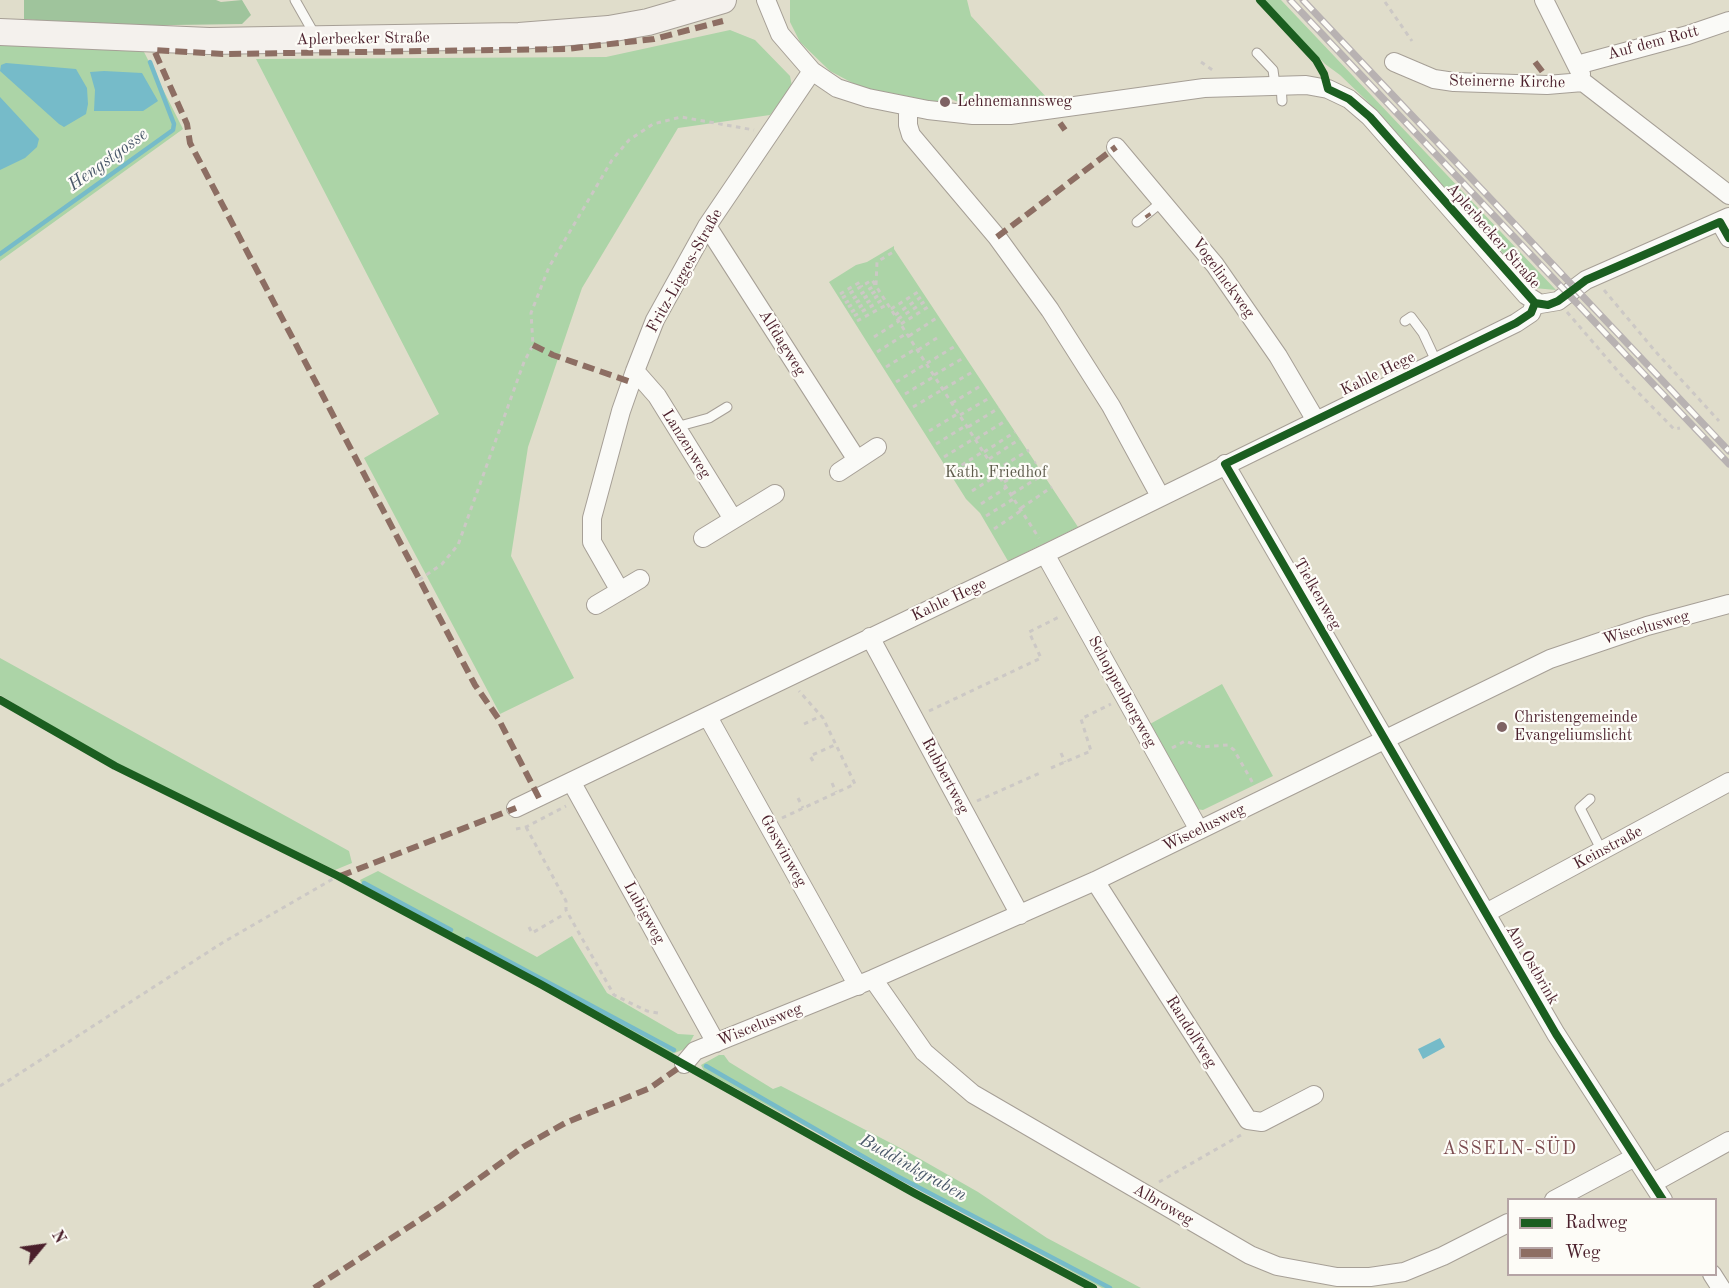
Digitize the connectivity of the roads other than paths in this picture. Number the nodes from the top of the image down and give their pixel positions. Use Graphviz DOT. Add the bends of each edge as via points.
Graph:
graph roads {
  1 [pos="295,0"];
  2 [pos="723,0"];
  3 [pos="766,0"];
  4 [pos="1544,0"];
  5 [pos="1729,21"];
  6 [pos="0,32"];
  7 [pos="318,40"];
  8 [pos="1257,53"];
  9 [pos="1394,62"];
  10 [pos="812,71"];
  11 [pos="1580,73"];
  12 [pos="1279,91"];
  13 [pos="908,106"];
  14 [pos="1116,147"];
  15 [pos="1729,195"];
  16 [pos="1163,201"];
  17 [pos="1724,219"];
  18 [pos="1137,222"];
  19 [pos="707,225"];
  20 [pos="1729,238"];
  21 [pos="1535,303"];
  22 [pos="1405,321"];
  23 [pos="1436,362"];
  24 [pos="635,370"];
  25 [pos="727,407"];
  26 [pos="1315,419"];
  27 [pos="676,427"];
  28 [pos="877,447"];
  29 [pos="856,460"];
  30 [pos="1225,464"];
  31 [pos="839,472"];
  32 [pos="775,494"];
  33 [pos="1160,496"];
  34 [pos="733,519"];
  35 [pos="703,538"];
  36 [pos="1046,554"];
  37 [pos="640,579"];
  38 [pos="620,591"];
  39 [pos="1729,604"];
  40 [pos="596,605"];
  41 [pos="870,637"];
  42 [pos="708,717"];
  43 [pos="1385,739"];
  44 [pos="1729,782"];
  45 [pos="576,790"];
  46 [pos="1590,799"];
  47 [pos="516,808"];
  48 [pos="1199,830"];
  49 [pos="1602,851"];
  50 [pos="1095,881"];
  51 [pos="1486,913"];
  52 [pos="1020,915"];
  53 [pos="866,982"];
  54 [pos="716,1043"];
  55 [pos="684,1064"];
  56 [pos="1314,1095"];
  57 [pos="1729,1141"];
  58 [pos="1635,1157"];
  59 [pos="1653,1183"];
  60 [pos="1558,1198"];
  61 [pos="1663,1198"];
  62 [pos="1507,1224"];
  1 -- 7 [label="lane"];
  2 -- 7 [label="main road, Aplerbecker Straße" via="648,22 609,28 519,36"];
  3 -- 10 [label="street, Aplerbecker Straße" via="780,33"];
  4 -- 11 [label="street"];
  5 -- 11 [label="street, Auf dem Rott"];
  6 -- 7 [label="main road, Aplerbecker Straße" via="209,41"];
  8 -- 12 [label="lane" via="1273,70"];
  9 -- 11 [label="street, Steinerne Kirche" via="1434,79 1454,82 1554,85"];
  10 -- 13 [label="street, Aplerbecker Straße" via="837,88"];
  10 -- 19 [label="street, Fritz-Ligges-Straße"];
  11 -- 15 [label="street, Steinerne Kirche"];
  12 -- 13 [label="street, Aplerbecker Straße" via="1184,90 1011,115 973,115"];
  12 -- 21 [label="street, Aplerbecker Straße" via="1328,89 1360,107"];
  13 -- 33 [label="street" via="908,125 921,149 997,237 1050,310 1111,406"];
  14 -- 16 [label="street, Vogelinckweg"];
  16 -- 18 [label="lane"];
  16 -- 26 [label="street, Vogelinckweg" via="1239,299"];
  17 -- 20 [label="street"];
  17 -- 21 [label="street, Aplerbecker Straße" via="1582,281 1558,301"];
  19 -- 24 [label="street, Fritz-Ligges-Straße" via="655,320"];
  19 -- 29 [label="street, Alfdagweg"];
  21 -- 23 [label="street, Kahle Hege" via="1531,313 1516,323"];
  22 -- 23 [label="lane" via="1411,317 1424,333"];
  23 -- 26 [label="street, Kahle Hege"];
  24 -- 27 [label="street, Lanzenweg"];
  24 -- 38 [label="street, Fritz-Ligges-Straße" via="592,518 592,542"];
  25 -- 27 [label="lane" via="710,418"];
  26 -- 30 [label="street, Kahle Hege"];
  27 -- 34 [label="street, Lanzenweg"];
  28 -- 29 [label="street"];
  29 -- 31 [label="street"];
  30 -- 33 [label="street, Kahle Hege"];
  30 -- 43 [label="street, Tielkenweg"];
  32 -- 34 [label="street"];
  33 -- 36 [label="street, Kahle Hege"];
  34 -- 35 [label="street"];
  36 -- 41 [label="street, Kahle Hege"];
  36 -- 48 [label="street, Schoppenbergweg"];
  37 -- 38 [label="street"];
  38 -- 40 [label="street"];
  39 -- 43 [label="street, Wiscelusweg" via="1550,658"];
  41 -- 42 [label="street, Kahle Hege"];
  41 -- 52 [label="street, Rubbertweg"];
  42 -- 45 [label="street, Kahle Hege"];
  42 -- 53 [label="street, Goswinweg"];
  43 -- 48 [label="street, Wiscelusweg"];
  43 -- 51 [label="street, Am Ostbrink"];
  44 -- 49 [label="street, Keinstraße"];
  45 -- 47 [label="street, Kahle Hege"];
  45 -- 54 [label="street, Lubigweg"];
  46 -- 49 [label="lane" via="1580,808"];
  48 -- 50 [label="street, Wiscelusweg"];
  49 -- 51 [label="street, Keinstraße"];
  50 -- 52 [label="street, Wiscelusweg"];
  50 -- 56 [label="street, Randolfweg" via="1248,1120 1257,1123"];
  51 -- 58 [label="street, Am Ostbrink" via="1556,1034"];
  52 -- 53 [label="street, Wiscelusweg"];
  53 -- 54 [label="street, Wiscelusweg"];
  53 -- 62 [label="street, Albroweg" via="911,1036 973,1094 1250,1255 1303,1273 1370,1277 1404,1272"];
  54 -- 55 [label="street, Wiscelusweg" via="695,1052"];
  57 -- 59 [label="street"];
  58 -- 59 [label="street, Am Ostbrink"];
  58 -- 60 [label="street"];
  59 -- 61 [label="street, Am Ostbrink"];
}
